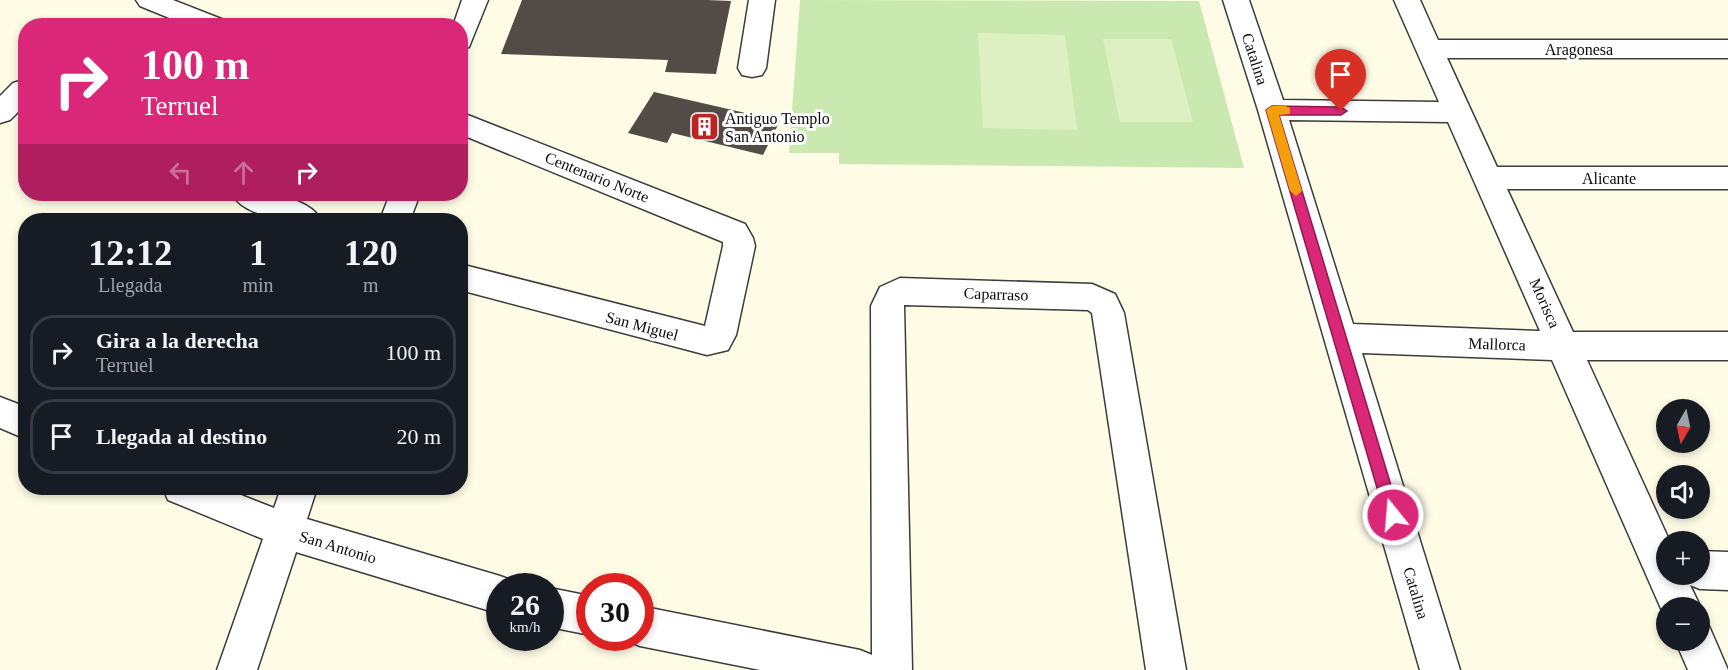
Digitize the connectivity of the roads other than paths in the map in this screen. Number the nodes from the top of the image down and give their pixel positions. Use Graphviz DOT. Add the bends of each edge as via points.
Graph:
graph roads {
  1 [pos="150,0"];
  2 [pos="475,0"];
  3 [pos="762,0"];
  4 [pos="1236,0"];
  5 [pos="1407,0"];
  6 [pos="195,18"];
  7 [pos="468,19"];
  8 [pos="1430,49"];
  9 [pos="1728,49"];
  10 [pos="752,68"];
  11 [pos="16,87"];
  12 [pos="1272,110"];
  13 [pos="1457,112"];
  14 [pos="0,113"];
  15 [pos="468,125"];
  16 [pos="1489,178"];
  17 [pos="1728,178"];
  18 [pos="263,201"];
  19 [pos="290,213"];
  20 [pos="734,233"];
  21 [pos="468,279"];
  22 [pos="1339,338"];
  23 [pos="1564,346"];
  24 [pos="1728,346"];
  25 [pos="0,412"];
  26 [pos="18,420"];
  27 [pos="198,495"];
  28 [pos="296,495"];
  29 [pos="284,530"];
  30 [pos="1657,531"];
  31 [pos="1710,571"];
  32 [pos="1728,571"];
  33 [pos="486,591"];
  34 [pos="654,629"];
  35 [pos="1700,651"];
  36 [pos="237,670"];
  37 [pos="860,670"];
  38 [pos="892,670"];
  39 [pos="1166,670"];
  40 [pos="1440,670"];
  41 [pos="1709,670"];
  1 -- 6 [label="street"];
  2 -- 7 [label="street"];
  3 -- 10 [label="street"];
  4 -- 12 [label="street, Catalina"];
  5 -- 8 [label="street, Morisca"];
  8 -- 9 [label="street, Aragonesa"];
  8 -- 13 [label="street, Morisca"];
  11 -- 14 [label="street"];
  12 -- 13 [label="street"];
  12 -- 22 [label="street, Catalina"];
  13 -- 16 [label="street, Morisca"];
  15 -- 20 [label="street, Centenario Norte"];
  16 -- 17 [label="street, Alicante"];
  16 -- 23 [label="street, Morisca"];
  18 -- 19 [label="street"];
  20 -- 21 [label="street, San Miguel" via="739,246 716,340 707,341"];
  22 -- 23 [label="street, Mallorca"];
  22 -- 40 [label="street, Catalina"];
  23 -- 24 [label="street, Mallorca"];
  23 -- 30 [label="street, Morisca"];
  25 -- 26 [label="street"];
  27 -- 29 [label="street, San Antonio"];
  28 -- 29 [label="street"];
  29 -- 33 [label="street, San Antonio"];
  29 -- 36 [label="street"];
  31 -- 32 [label="street"];
  34 -- 37 [label="street"];
  35 -- 41 [label="street"];
  38 -- 39 [label="street, Caparraso" via="887,306 891,296 900,291 1092,297 1104,303"];
}
